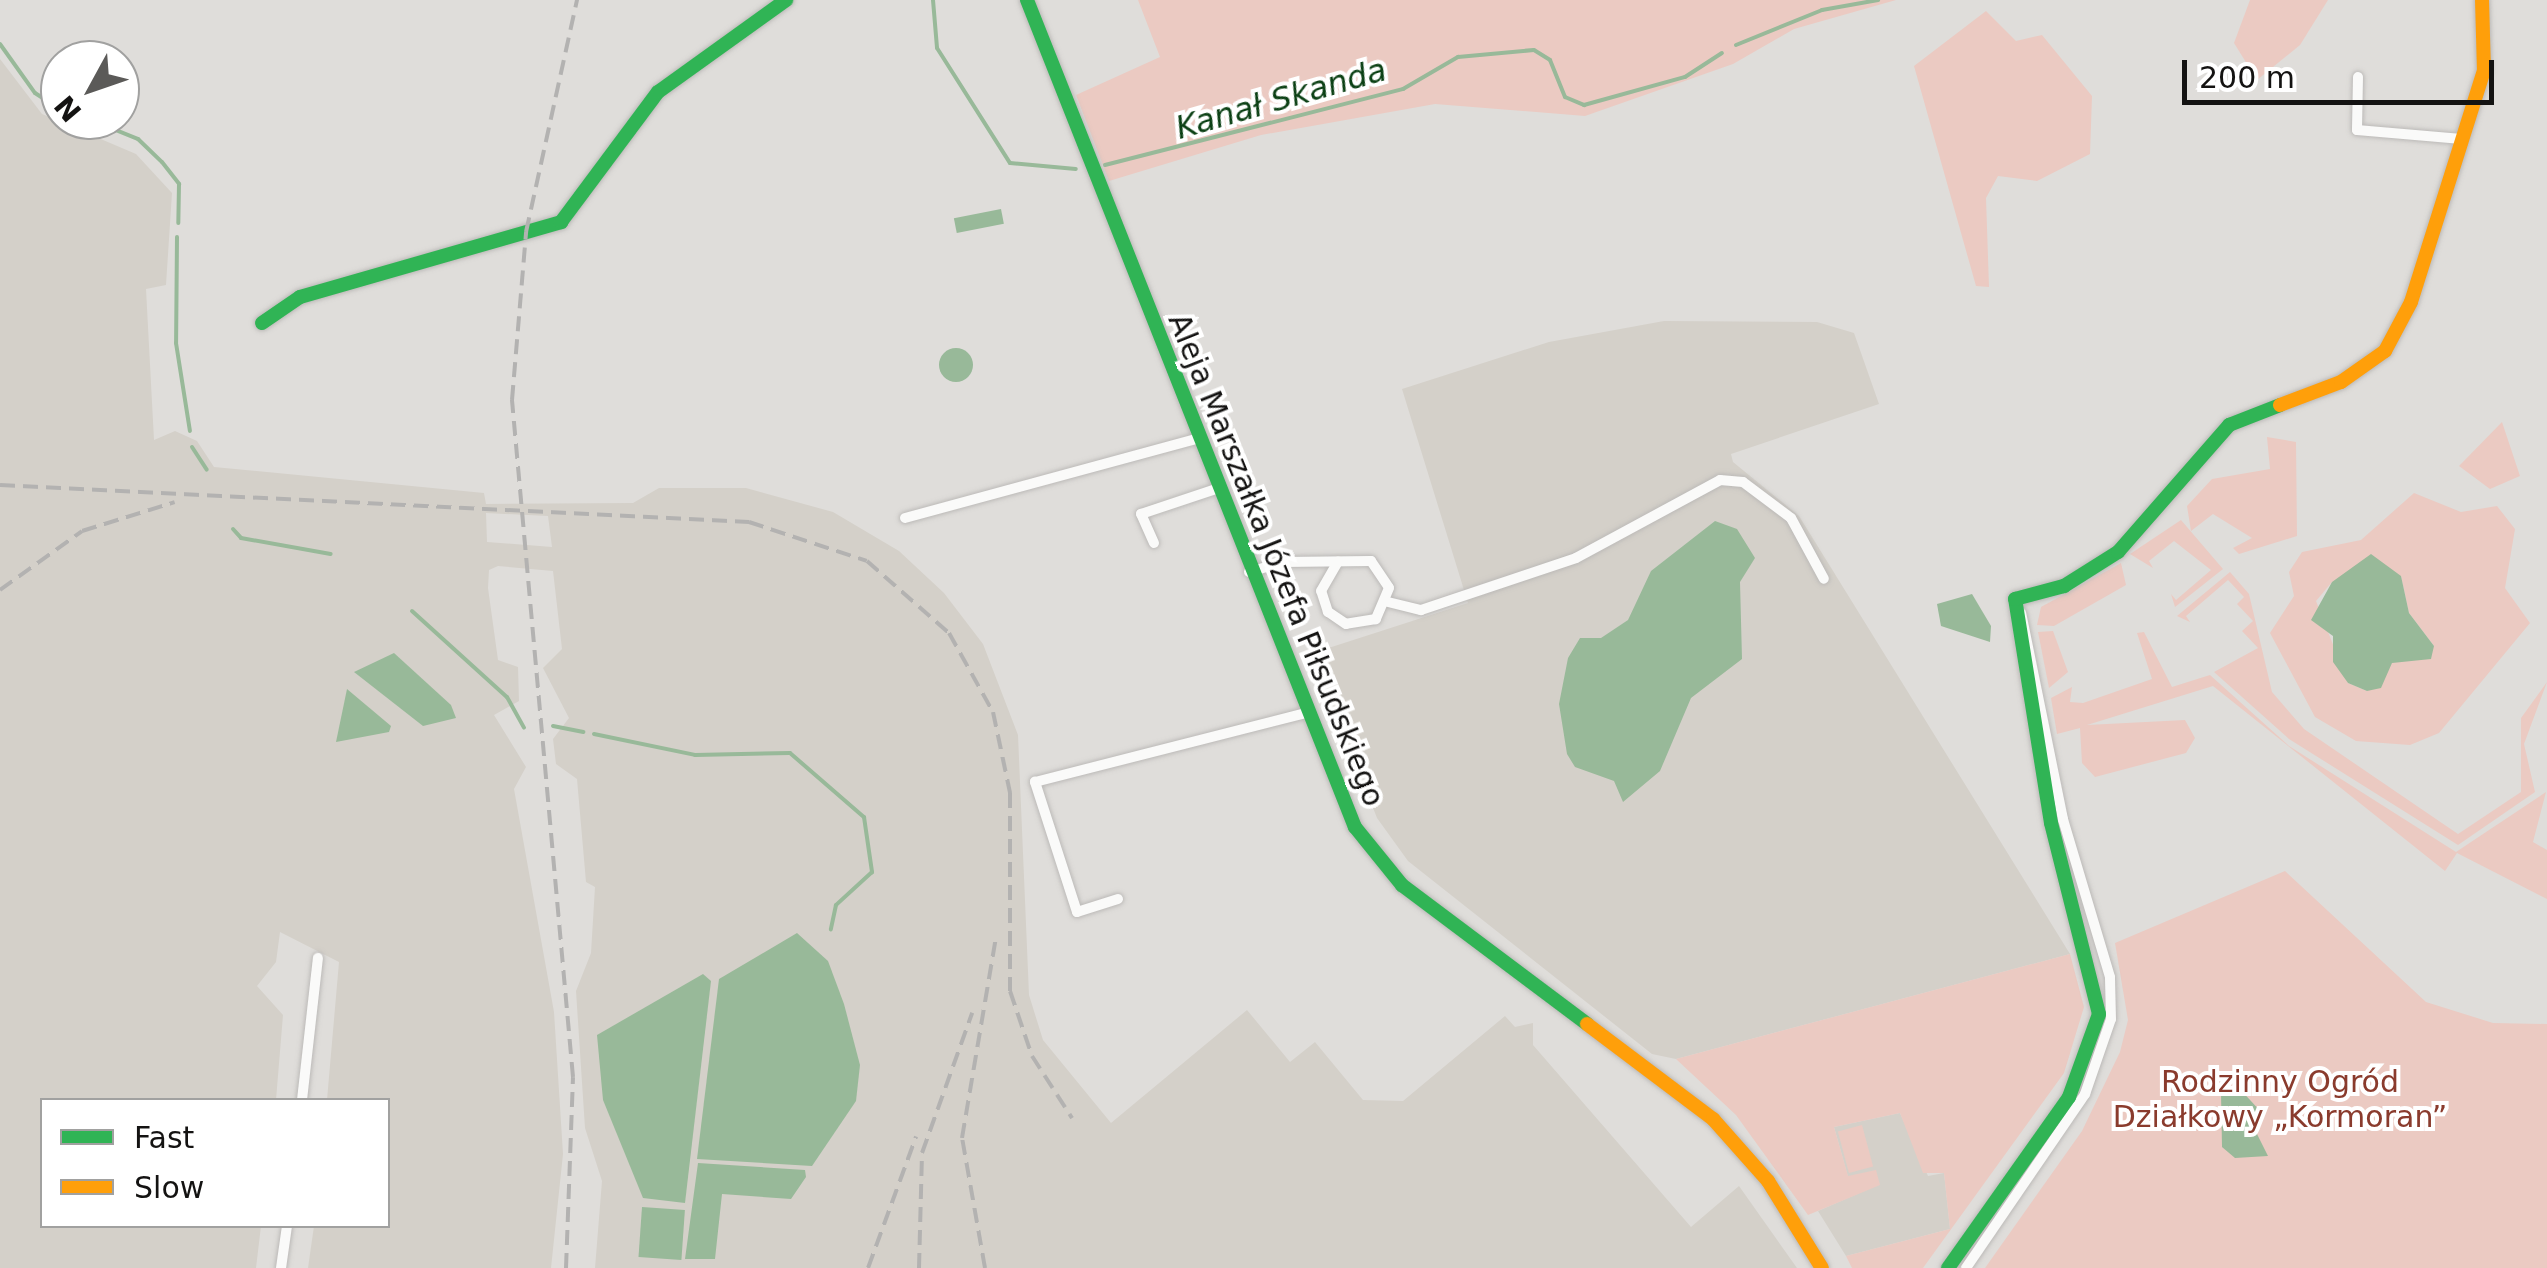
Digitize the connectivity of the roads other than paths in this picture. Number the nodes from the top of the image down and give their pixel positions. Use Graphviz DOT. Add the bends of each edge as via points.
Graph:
graph roads {
  1 [pos="786,0"];
  2 [pos="1026,0"];
  3 [pos="2482,0"];
  4 [pos="2358,77"];
  5 [pos="2462,139"];
  6 [pos="262,323"];
  7 [pos="1196,439"];
  8 [pos="1216,489"];
  9 [pos="904,518"];
  10 [pos="1154,543"];
  11 [pos="1308,562"];
  12 [pos="1338,562"];
  13 [pos="1249,572"];
  14 [pos="1824,578"];
  15 [pos="1324,580"];
  16 [pos="2014,599"];
  17 [pos="1388,602"];
  18 [pos="1305,713"];
  19 [pos="1118,900"];
  20 [pos="318,958"];
  21 [pos="302,1098"];
  22 [pos="287,1228"];
  23 [pos="281,1268"];
  24 [pos="1822,1268"];
  25 [pos="1948,1268"];
  26 [pos="1966,1268"];
  1 -- 6 [label="street" via="658,92 561,222 300,297"];
  2 -- 7 [label="street, Aleja Marszałka Józefa Piłsudskiego"];
  3 -- 5 [label="street" via="2486,57"];
  4 -- 5 [label="street" via="2356,130"];
  5 -- 16 [label="street" via="2411,302 2385,350 2341,382 2229,426 2118,552 2064,586"];
  7 -- 8 [label="street, Aleja Marszałka Józefa Piłsudskiego"];
  7 -- 9 [label="street"];
  8 -- 10 [label="street" via="1141,514"];
  8 -- 13 [label="street, Aleja Marszałka Józefa Piłsudskiego"];
  11 -- 12 [label="street"];
  11 -- 13 [label="street"];
  11 -- 15 [label="street"];
  12 -- 15 [label="street"];
  12 -- 17 [label="street" via="1379,567"];
  13 -- 18 [label="street, Aleja Marszałka Józefa Piłsudskiego"];
  14 -- 17 [label="street" via="1792,518 1743,482 1720,480 1576,558 1421,610"];
  15 -- 17 [label="street" via="1323,602 1346,624 1376,619"];
  16 -- 25 [label="street" via="2050,823 2100,1014 2070,1097"];
  16 -- 26 [label="street" via="2063,819 2110,977 2111,1019 2086,1094"];
  18 -- 19 [label="street" via="1035,782 1076,912"];
  18 -- 24 [label="street, Aleja Marszałka Józefa Piłsudskiego" via="1336,791 1384,866 1713,1119 1768,1181"];
  20 -- 21 [label="street"];
  22 -- 23 [label="street"];
}
